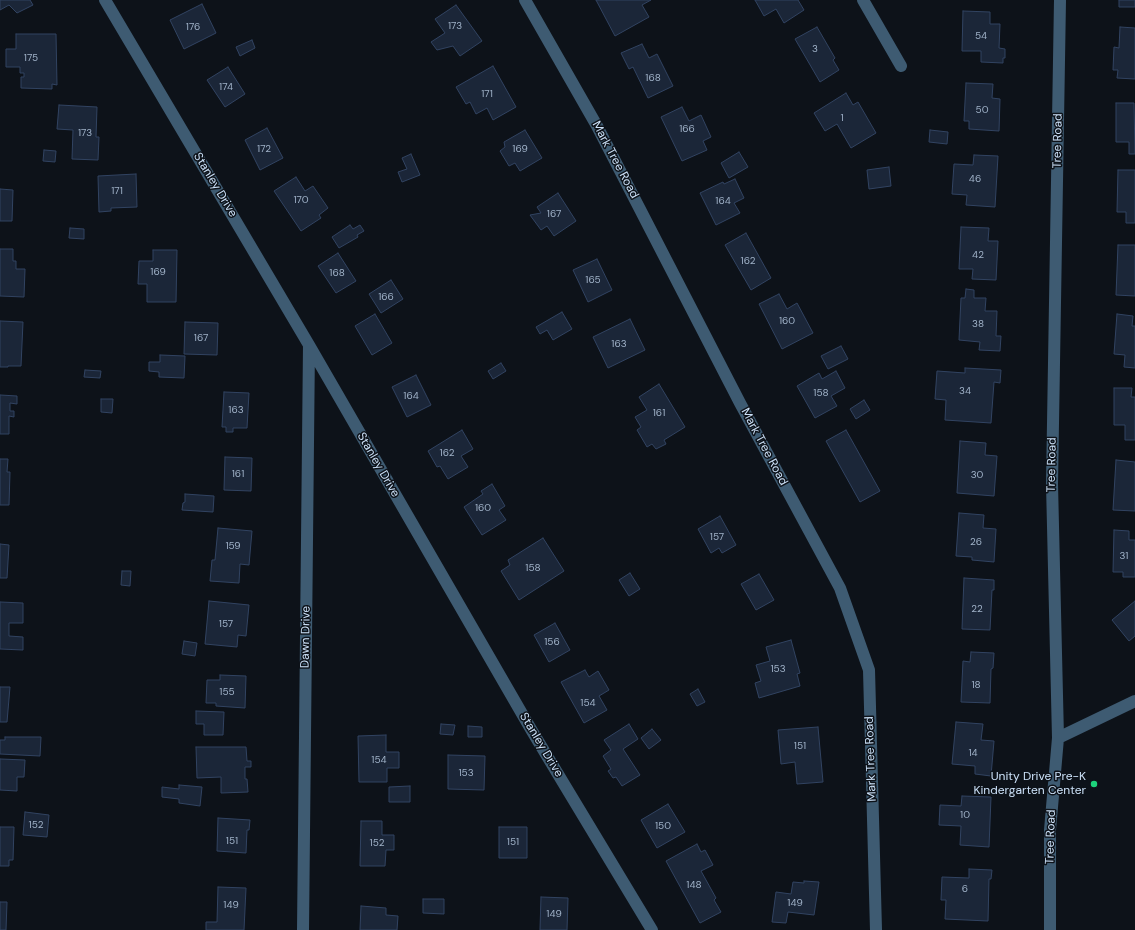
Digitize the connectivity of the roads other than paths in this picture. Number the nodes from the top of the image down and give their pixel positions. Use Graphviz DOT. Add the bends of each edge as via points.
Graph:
graph roads {
  1 [pos="105,0"];
  2 [pos="525,0"];
  3 [pos="863,0"];
  4 [pos="1060,0"];
  5 [pos="901,66"];
  6 [pos="309,345"];
  7 [pos="1135,701"];
  8 [pos="1058,738"];
  9 [pos="303,930"];
  10 [pos="652,930"];
  11 [pos="876,930"];
  12 [pos="1050,930"];
  1 -- 6 [label="street, Stanley Drive"];
  2 -- 11 [label="street, Mark Tree Road" via="597,126 740,403 840,588 869,670"];
  3 -- 5 [label="street"];
  4 -- 8 [label="street, Tree Road" via="1052,484"];
  6 -- 9 [label="street, Dawn Drive"];
  6 -- 10 [label="street, Stanley Drive" via="532,731"];
  7 -- 8 [label="street"];
  8 -- 12 [label="street, Tree Road" via="1050,830"];
}
